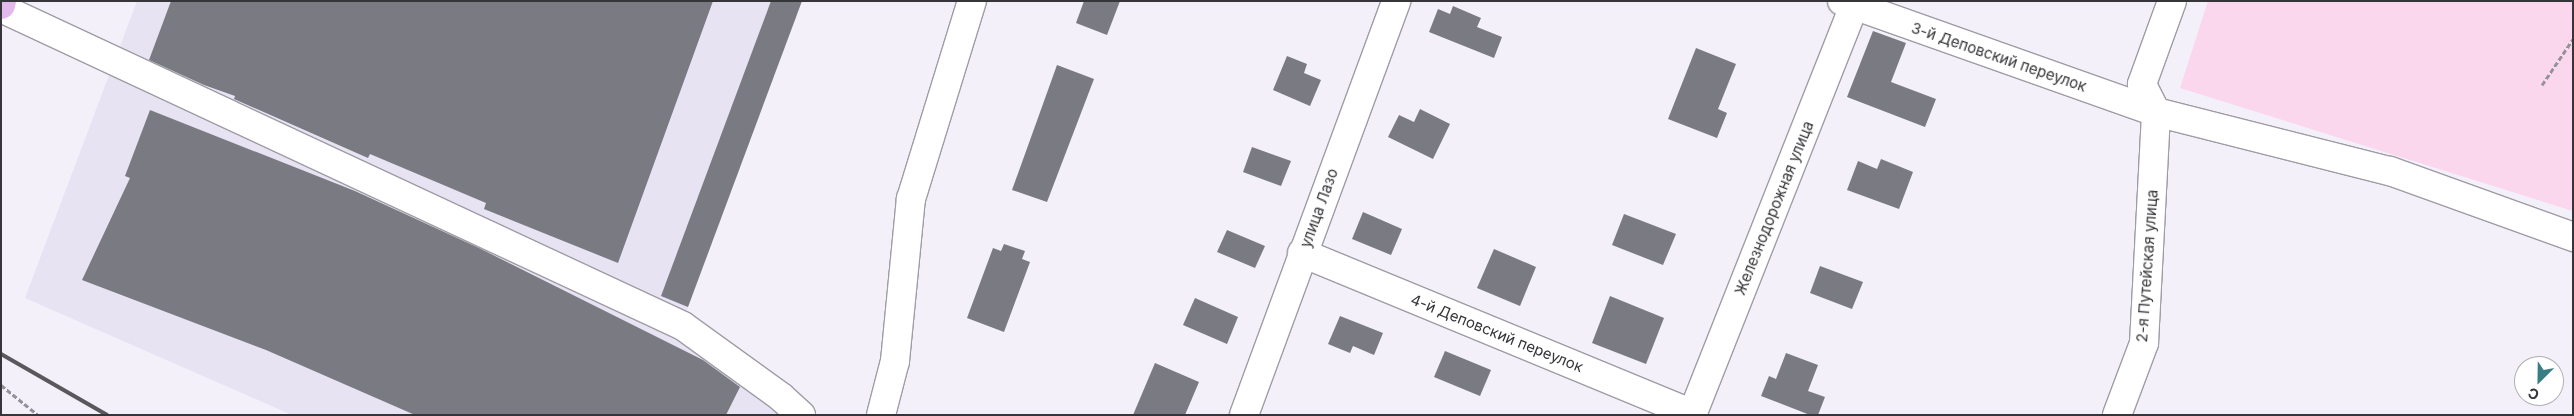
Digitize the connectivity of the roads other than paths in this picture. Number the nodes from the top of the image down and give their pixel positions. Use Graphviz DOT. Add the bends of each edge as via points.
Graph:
graph roads {
  1 [pos="972,1"];
  2 [pos="1396,1"];
  3 [pos="2172,1"];
  4 [pos="1851,3"];
  5 [pos="2,5"];
  6 [pos="2156,112"];
  7 [pos="2573,237"];
  8 [pos="1302,253"];
  9 [pos="1692,414"];
  10 [pos="801,415"];
  11 [pos="880,415"];
  12 [pos="1244,415"];
  13 [pos="2116,415"];
  1 -- 11 [label="street" via="910,199 895,361"];
  2 -- 8 [label="street, улица Лазо"];
  3 -- 6 [label="street" via="2142,84"];
  4 -- 6 [label="street, 3-й Деповский переулок"];
  4 -- 9 [label="street, Железнодорожная улица"];
  5 -- 10 [label="street" via="206,106 683,326"];
  6 -- 7 [label="street, 3-й Деповский переулок" via="2390,170"];
  6 -- 13 [label="street, 2-я Путейская улица" via="2144,343"];
  8 -- 9 [label="street, 4-й Деповский переулок"];
  8 -- 12 [label="street, улица Лазо"];
}
